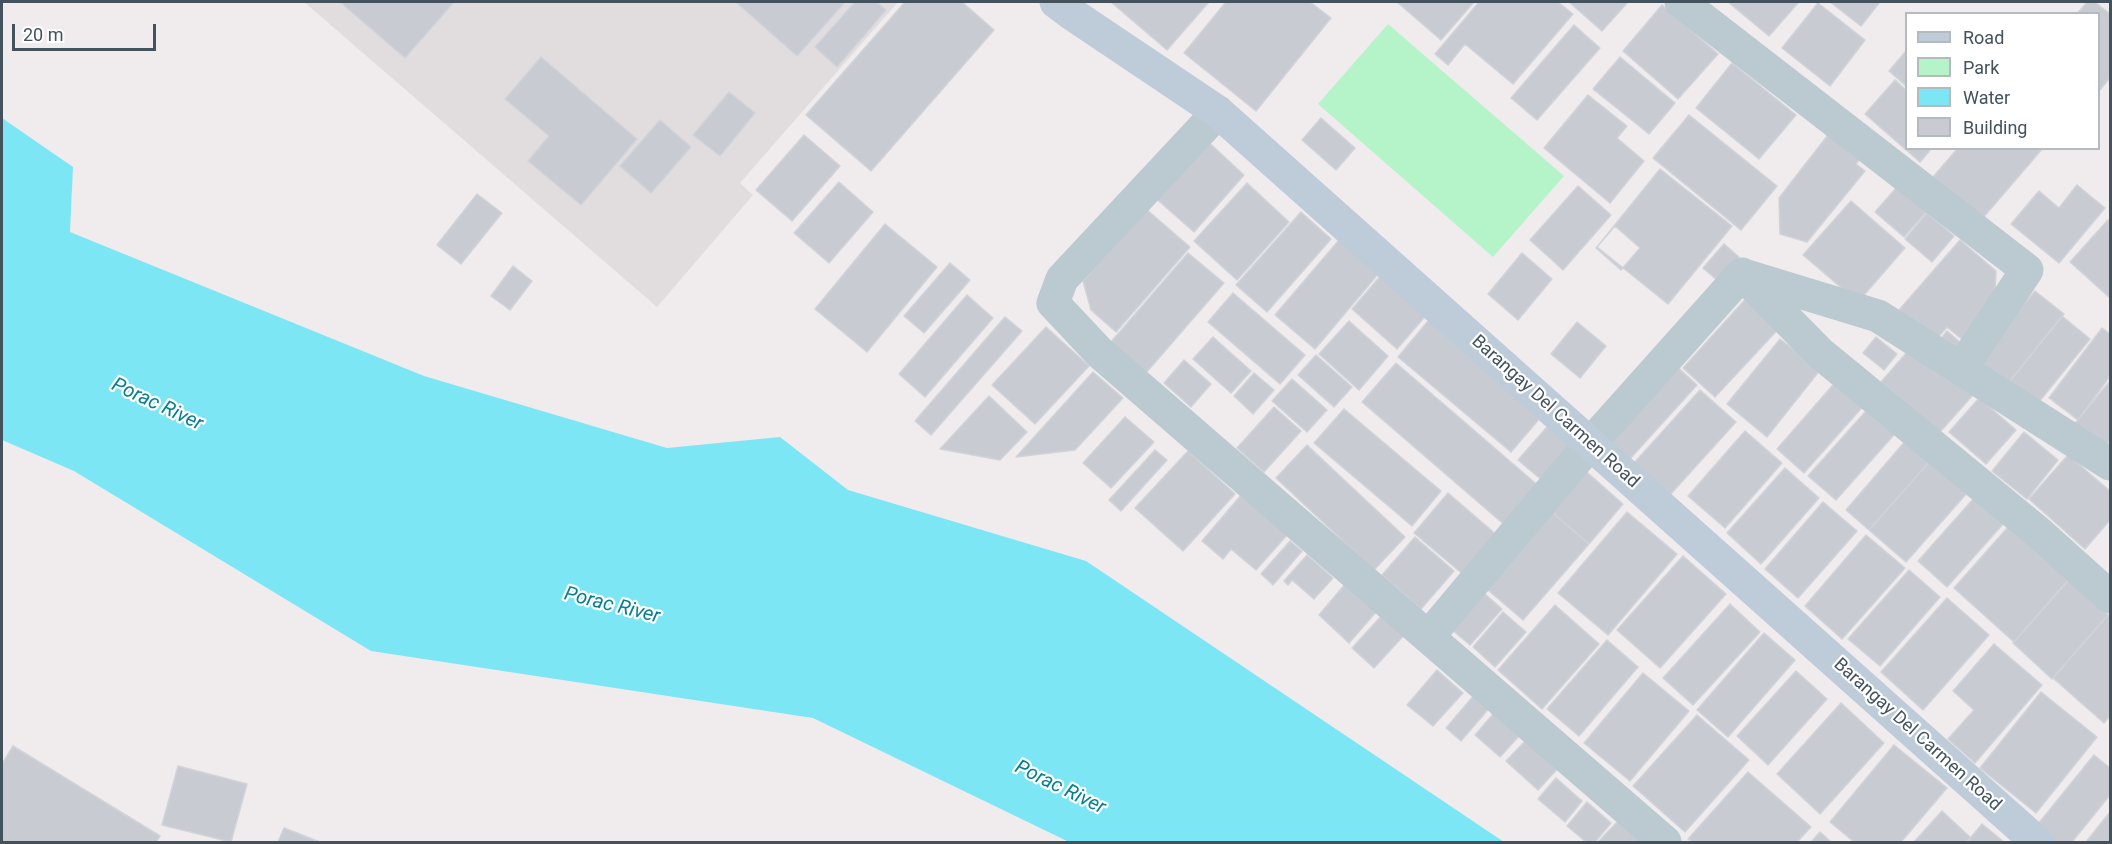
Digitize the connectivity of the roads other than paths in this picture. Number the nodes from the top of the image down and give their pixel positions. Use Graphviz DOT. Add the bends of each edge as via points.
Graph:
graph roads {
  1 [pos="1056,2"];
  2 [pos="1681,2"];
  3 [pos="1218,112"];
  4 [pos="1742,274"];
  5 [pos="1961,369"];
  6 [pos="1590,444"];
  7 [pos="2110,464"];
  8 [pos="2110,597"];
  9 [pos="1428,637"];
  10 [pos="1665,843"];
  11 [pos="2037,843"];
  1 -- 3 [label="street, Barangay Del Carmen Road"];
  2 -- 5 [label="street" via="2027,270"];
  3 -- 6 [label="street, Barangay Del Carmen Road"];
  3 -- 9 [label="street" via="1062,279 1053,303 1099,352"];
  4 -- 5 [label="street" via="1878,316"];
  4 -- 6 [label="street"];
  4 -- 8 [label="street" via="1820,353 2039,533"];
  5 -- 7 [label="street"];
  6 -- 9 [label="street"];
  6 -- 11 [label="street, Barangay Del Carmen Road"];
  9 -- 10 [label="street"];
}
